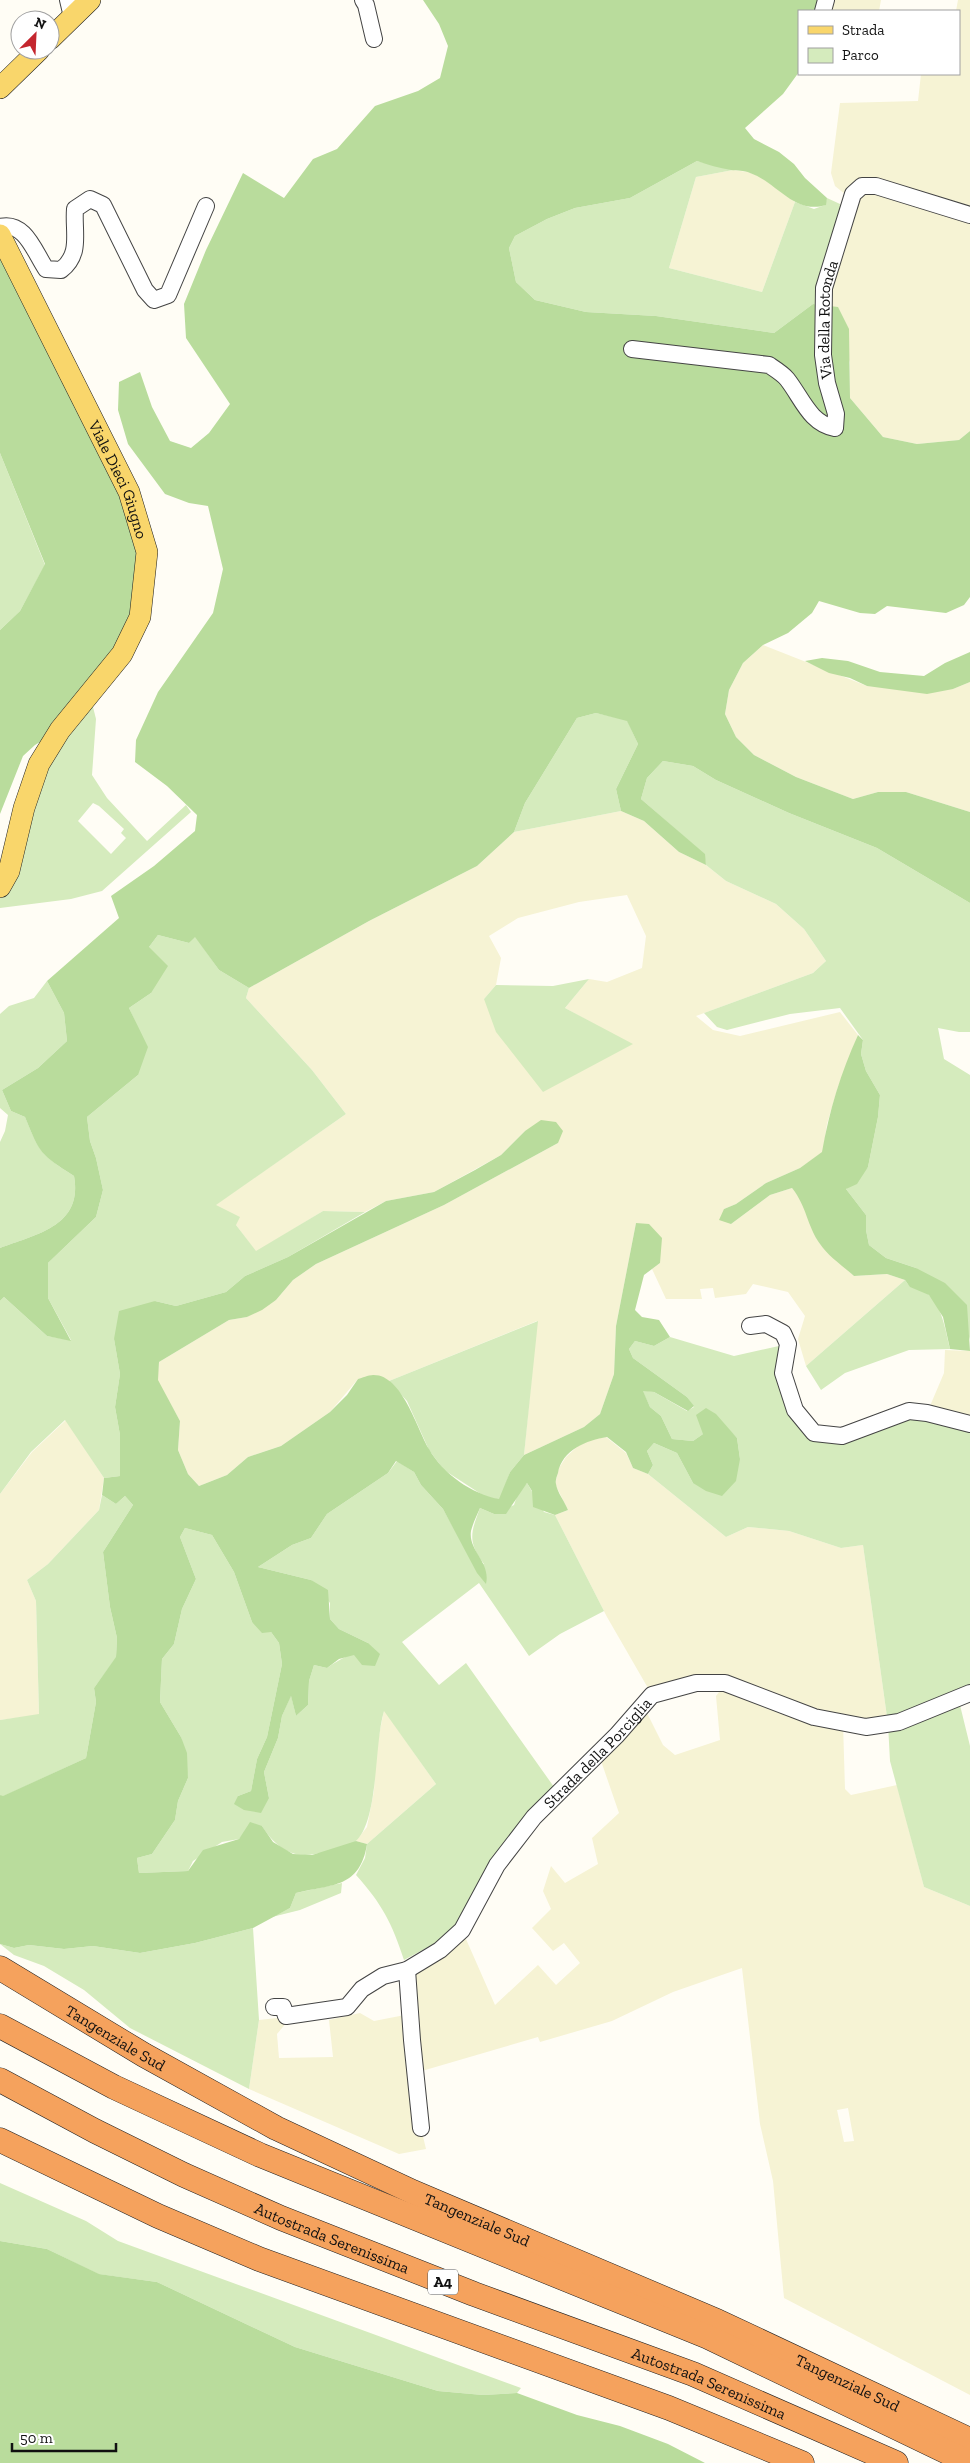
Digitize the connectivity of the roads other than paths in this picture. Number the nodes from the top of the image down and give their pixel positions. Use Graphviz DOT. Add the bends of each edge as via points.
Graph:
graph roads {
  1 [pos="90,0"];
  2 [pos="363,0"];
  3 [pos="70,9"];
  4 [pos="60,24"];
  5 [pos="374,39"];
  6 [pos="29,60"];
  7 [pos="0,88"];
  8 [pos="206,206"];
  9 [pos="970,215"];
  10 [pos="0,227"];
  11 [pos="0,235"];
  12 [pos="632,349"];
  13 [pos="0,887"];
  14 [pos="750,1326"];
  15 [pos="970,1424"];
  16 [pos="970,1692"];
  17 [pos="0,1968"];
  18 [pos="407,1970"];
  19 [pos="274,2006"];
  20 [pos="0,2026"];
  21 [pos="0,2080"];
  22 [pos="421,2128"];
  23 [pos="0,2140"];
  24 [pos="970,2440"];
  25 [pos="802,2463"];
  26 [pos="896,2463"];
  27 [pos="970,2463"];
  1 -- 3 [label="main road"];
  2 -- 5 [label="street"];
  3 -- 4 [label="main road"];
  6 -- 7 [label="main road"];
  8 -- 10 [label="street" via="168,295 154,300 145,290 103,205 90,198 75,209 75,254 62,270 46,269 22,230 9,225"];
  9 -- 12 [label="street, Via della Rotonda" via="876,186 862,186 854,194 824,288 822,355 836,414 835,428 824,426 814,417 786,378 769,365"];
  11 -- 13 [label="main road, Viale Dieci Giugno" via="129,492 147,552 140,617 122,654 60,730 39,764 24,808 9,871"];
  14 -- 15 [label="street" via="766,1324 783,1333 788,1344 783,1373 796,1414 814,1433 842,1436 909,1410"];
  16 -- 18 [label="street, Strada della Porciglia" via="899,1722 866,1727 814,1717 726,1683 696,1683 652,1695 617,1735 534,1817 497,1865 462,1930 440,1950"];
  17 -- 24 [label="highway, Tangenziale Sud" via="144,2055 276,2128 413,2192 717,2321"];
  18 -- 19 [label="street, Strada della Porciglia" via="383,1976 362,1989 347,2007 286,2016 282,2007"];
  18 -- 22 [label="street"];
  20 -- 27 [label="highway, Tangenziale Sud" via="114,2087 260,2155 708,2336"];
  21 -- 26 [label="highway, Autostrada Serenissima / A4" via="113,2140 281,2218 474,2294 694,2374"];
  23 -- 25 [label="highway, A4" via="158,2216 259,2259 669,2408"];
}
